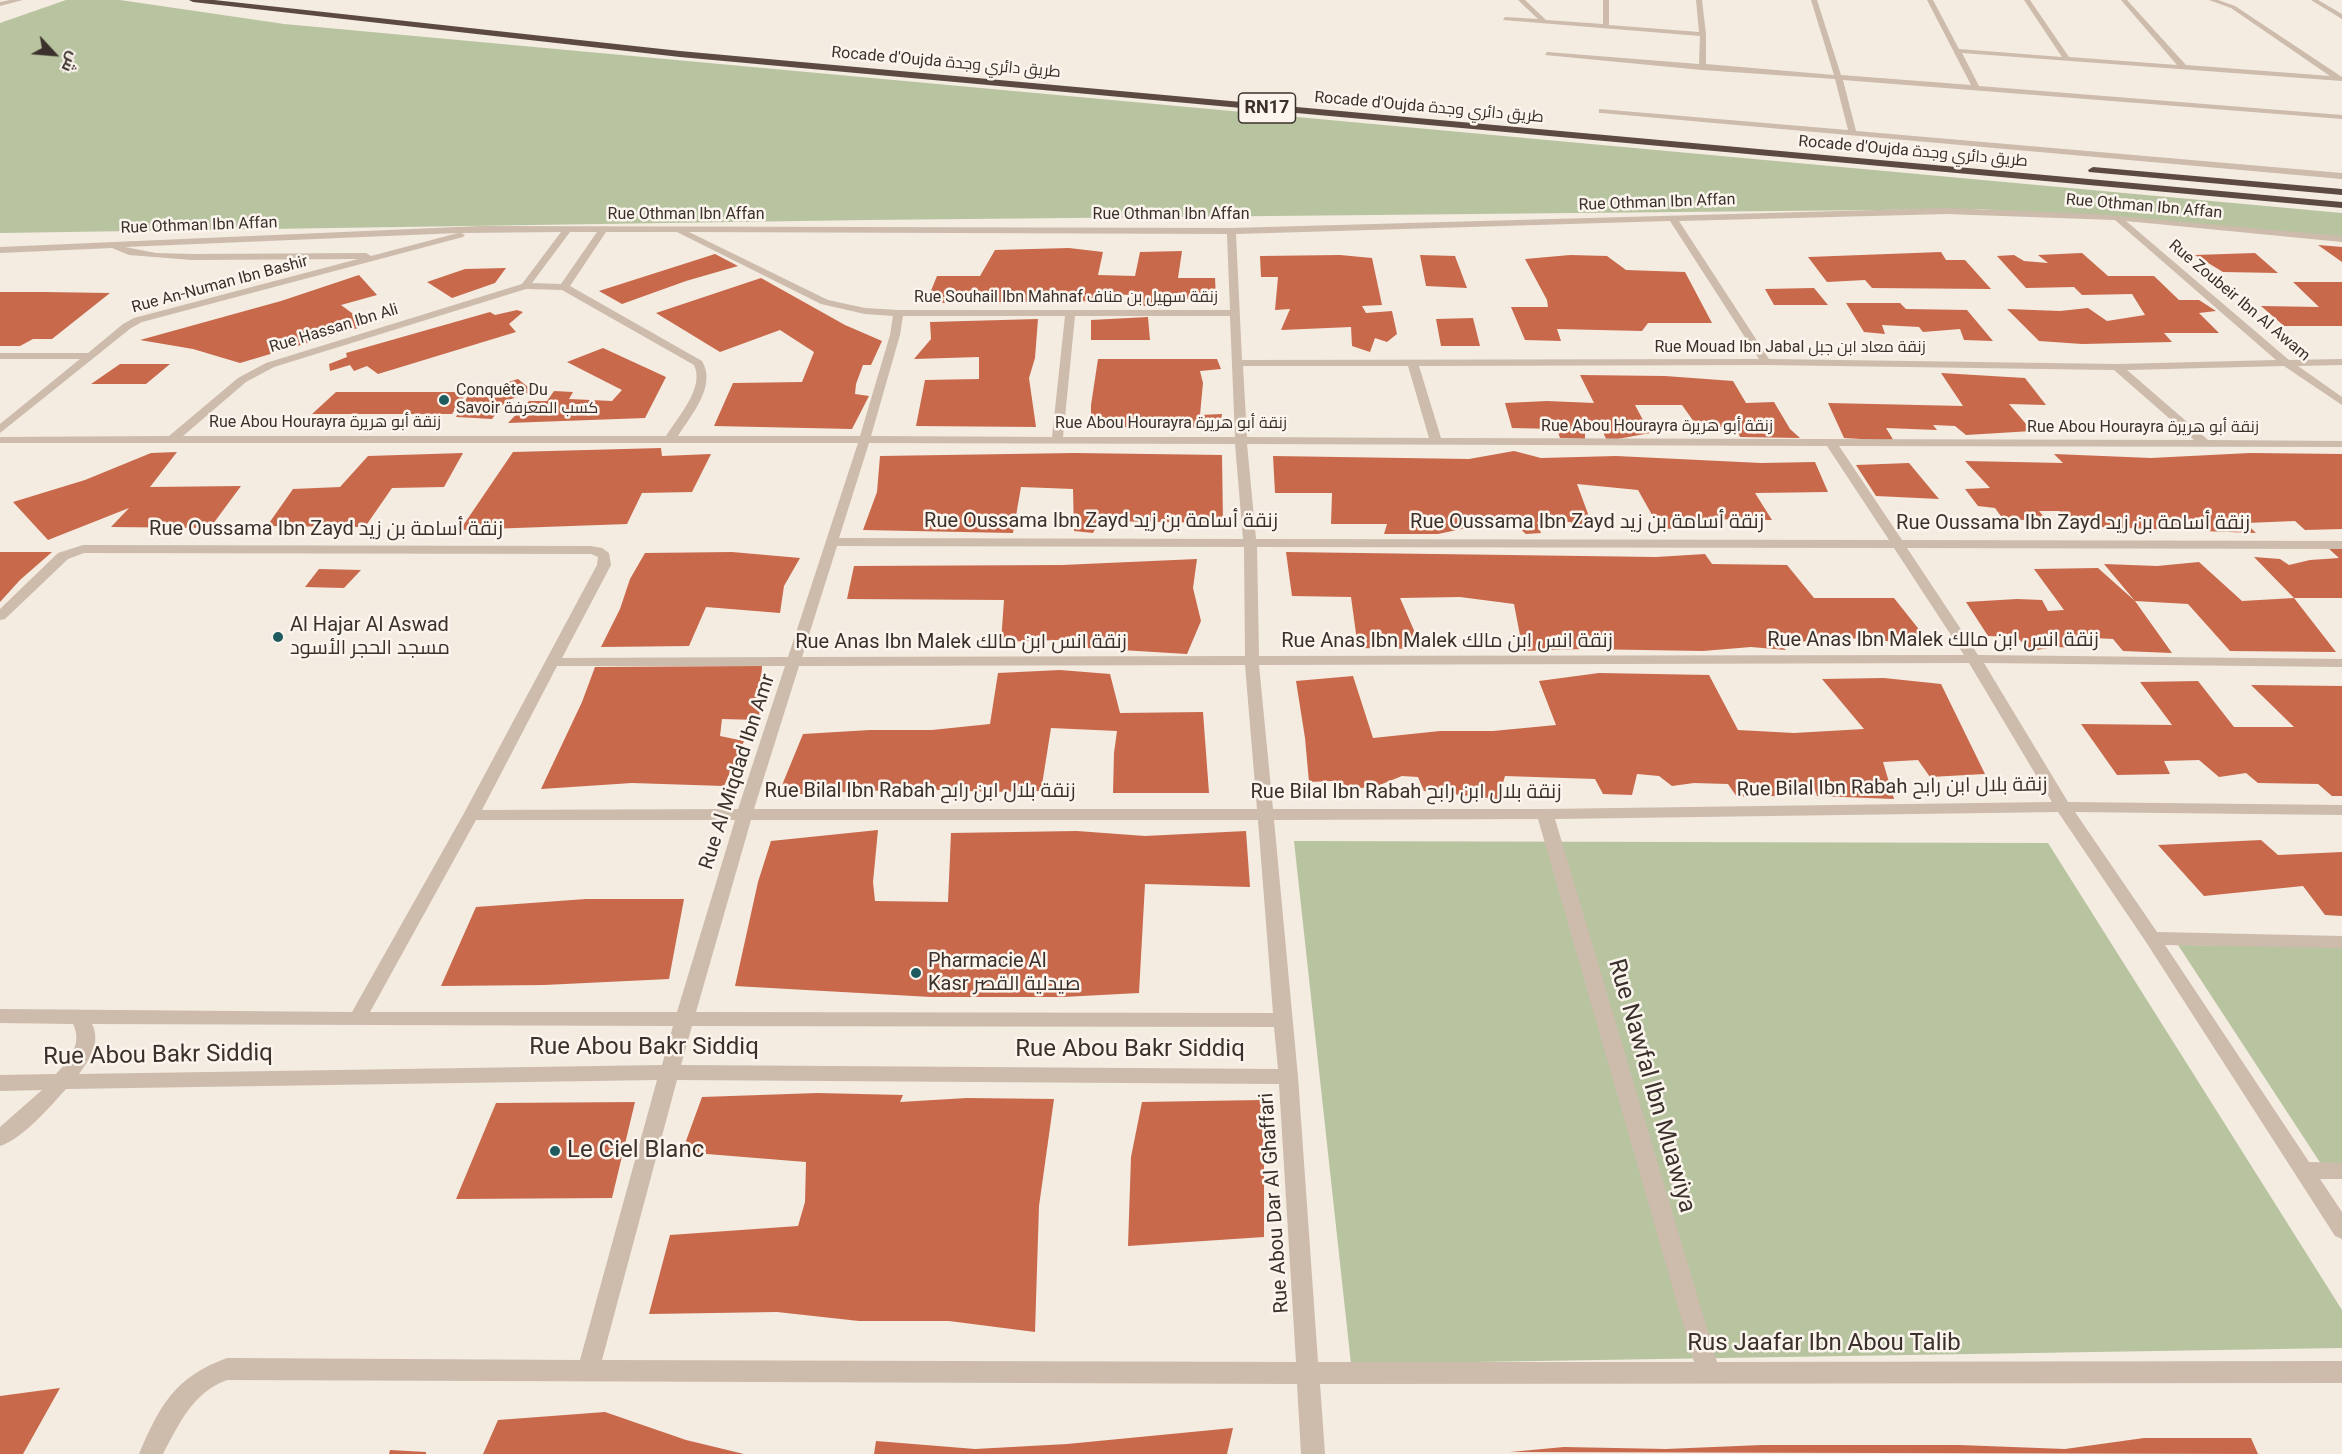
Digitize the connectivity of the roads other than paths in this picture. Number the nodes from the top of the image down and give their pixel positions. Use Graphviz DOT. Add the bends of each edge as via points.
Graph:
graph roads {
  1 [pos="20,0"];
  2 [pos="193,0"];
  3 [pos="272,0"];
  4 [pos="1521,0"];
  5 [pos="1606,0"];
  6 [pos="1699,0"];
  7 [pos="1814,0"];
  8 [pos="1930,0"];
  9 [pos="2026,0"];
  10 [pos="2124,0"];
  11 [pos="2212,0"];
  12 [pos="2314,0"];
  13 [pos="0,4"];
  14 [pos="2342,17"];
  15 [pos="1505,19"];
  16 [pos="1543,21"];
  17 [pos="1606,26"];
  18 [pos="1704,34"];
  19 [pos="1957,51"];
  20 [pos="1547,54"];
  21 [pos="2067,59"];
  22 [pos="2183,67"];
  23 [pos="1702,68"];
  24 [pos="1839,78"];
  25 [pos="2340,79"];
  26 [pos="1166,88"];
  27 [pos="1977,88"];
  28 [pos="1602,111"];
  29 [pos="2342,117"];
  30 [pos="1853,133"];
  31 [pos="2085,170"];
  32 [pos="2342,176"];
  33 [pos="2342,192"];
  34 [pos="2342,205"];
  35 [pos="1672,218"];
  36 [pos="2119,219"];
  37 [pos="480,229"];
  38 [pos="567,230"];
  39 [pos="603,230"];
  40 [pos="679,230"];
  41 [pos="1231,231"];
  42 [pos="2342,239"];
  43 [pos="114,244"];
  44 [pos="0,250"];
  45 [pos="390,256"];
  46 [pos="525,286"];
  47 [pos="564,287"];
  48 [pos="898,313"];
  49 [pos="1070,313"];
  50 [pos="1234,313"];
  51 [pos="0,356"];
  52 [pos="89,356"];
  53 [pos="1766,362"];
  54 [pos="2342,362"];
  55 [pos="1238,363"];
  56 [pos="1413,363"];
  57 [pos="2286,363"];
  58 [pos="2117,367"];
  59 [pos="2342,402"];
  60 [pos="0,430"];
  61 [pos="670,439"];
  62 [pos="0,440"];
  63 [pos="172,440"];
  64 [pos="1057,440"];
  65 [pos="864,441"];
  66 [pos="1241,441"];
  67 [pos="1436,442"];
  68 [pos="1833,444"];
  69 [pos="2342,444"];
  70 [pos="2207,445"];
  71 [pos="832,542"];
  72 [pos="1250,542"];
  73 [pos="1896,543"];
  74 [pos="2342,544"];
  75 [pos="0,616"];
  76 [pos="1974,659"];
  77 [pos="552,662"];
  78 [pos="1252,662"];
  79 [pos="795,663"];
  80 [pos="2342,663"];
  81 [pos="2063,807"];
  82 [pos="2342,810"];
  83 [pos="745,813"];
  84 [pos="1265,814"];
  85 [pos="1545,814"];
  86 [pos="471,815"];
  87 [pos="2152,938"];
  88 [pos="2342,942"];
  89 [pos="0,1016"];
  90 [pos="78,1017"];
  91 [pos="684,1018"];
  92 [pos="357,1019"];
  93 [pos="1282,1020"];
  94 [pos="669,1072"];
  95 [pos="1288,1077"];
  96 [pos="0,1083"];
  97 [pos="61,1084"];
  98 [pos="0,1138"];
  99 [pos="2302,1170"];
  100 [pos="2342,1171"];
  101 [pos="2342,1230"];
  102 [pos="588,1371"];
  103 [pos="1708,1371"];
  104 [pos="2342,1372"];
  105 [pos="1306,1373"];
  106 [pos="151,1454"];
  107 [pos="1313,1454"];
  1 -- 13 [label="street"];
  2 -- 34 [label="highway, Rocade d'Oujda طريق دائري وجدة / RN17" via="680,54"];
  3 -- 26 [label="highway, Rocade d'Oujda طريق دائري وجدة" via="618,38"];
  4 -- 16 [label="street"];
  5 -- 17 [label="street"];
  6 -- 18 [label="street"];
  7 -- 24 [label="street"];
  8 -- 19 [label="street"];
  9 -- 21 [label="street"];
  10 -- 22 [label="street"];
  11 -- 25 [label="street" via="2233,7"];
  12 -- 14 [label="street"];
  15 -- 16 [label="street"];
  16 -- 17 [label="street"];
  17 -- 18 [label="street"];
  18 -- 23 [label="street"];
  19 -- 21 [label="street"];
  19 -- 27 [label="street"];
  20 -- 23 [label="street"];
  21 -- 22 [label="street"];
  22 -- 25 [label="street"];
  23 -- 24 [label="street"];
  24 -- 27 [label="street"];
  24 -- 30 [label="street"];
  27 -- 29 [label="street"];
  28 -- 30 [label="street"];
  30 -- 32 [label="street"];
  31 -- 33 [label="highway"];
  35 -- 36 [label="street, Rue Othman Ibn Affan" via="1976,211"];
  35 -- 41 [label="street, Rue Othman Ibn Affan"];
  35 -- 53 [label="street"];
  36 -- 42 [label="street, Rue Othman Ibn Affan"];
  36 -- 57 [label="street, Rue Zoubeir Ibn Al Awam"];
  37 -- 38 [label="street, Rue Othman Ibn Affan"];
  37 -- 43 [label="street, Rue Othman Ibn Affan"];
  37 -- 45 [label="street, Rue An-Numan Ibn Bashir"];
  38 -- 39 [label="street, Rue Othman Ibn Affan"];
  38 -- 46 [label="street"];
  39 -- 40 [label="street, Rue Othman Ibn Affan"];
  39 -- 47 [label="street"];
  40 -- 41 [label="street, Rue Othman Ibn Affan"];
  40 -- 48 [label="street" via="825,302"];
  41 -- 50 [label="street, Rue Abou Dar Al Ghaffari"];
  43 -- 44 [label="street, Rue Othman Ibn Affan"];
  43 -- 45 [label="street" via="122,252 168,257"];
  45 -- 52 [label="street, Rue An-Numan Ibn Bashir" via="138,320"];
  46 -- 47 [label="street, Rue Hassan Ibn Ali"];
  46 -- 63 [label="street, Rue Hassan Ibn Ali" via="261,368"];
  47 -- 61 [label="street, Rue Hassan Ibn Ali" via="702,368 701,386"];
  48 -- 49 [label="street, Rue Souhail Ibn Mahnaf زنقة سهيل بن مناف"];
  48 -- 65 [label="street, Rue Al Miqdad Ibn Amr"];
  49 -- 50 [label="street, Rue Souhail Ibn Mahnaf زنقة سهيل بن مناف"];
  49 -- 64 [label="street"];
  50 -- 55 [label="street, Rue Abou Dar Al Ghaffari"];
  51 -- 52 [label="street"];
  52 -- 60 [label="street, Rue An-Numan Ibn Bashir"];
  53 -- 56 [label="street, Rue Mouad Ibn Jabal زنقة معاد ابن جبل"];
  53 -- 58 [label="street, Rue Mouad Ibn Jabal زنقة معاد ابن جبل"];
  54 -- 57 [label="street, Rue Mouad Ibn Jabal زنقة معاد ابن جبل"];
  55 -- 56 [label="street, Rue Mouad Ibn Jabal زنقة معاد ابن جبل"];
  55 -- 66 [label="street, Rue Abou Dar Al Ghaffari"];
  56 -- 67 [label="street"];
  57 -- 58 [label="street, Rue Mouad Ibn Jabal زنقة معاد ابن جبل"];
  57 -- 59 [label="street, Rue Zoubeir Ibn Al Awam"];
  58 -- 70 [label="street"];
  61 -- 63 [label="street, Rue Abou Hourayra زنقة أبو هريرة"];
  61 -- 65 [label="street, Rue Abou Hourayra زنقة أبو هريرة"];
  62 -- 63 [label="street, Rue Abou Hourayra زنقة أبو هريرة"];
  64 -- 65 [label="street, Rue Abou Hourayra زنقة أبو هريرة"];
  64 -- 66 [label="street, Rue Abou Hourayra زنقة أبو هريرة"];
  65 -- 71 [label="street, Rue Al Miqdad Ibn Amr"];
  66 -- 67 [label="street, Rue Abou Hourayra زنقة أبو هريرة"];
  66 -- 72 [label="street, Rue Abou Dar Al Ghaffari"];
  67 -- 68 [label="street, Rue Abou Hourayra زنقة أبو هريرة"];
  68 -- 70 [label="street, Rue Abou Hourayra زنقة أبو هريرة"];
  68 -- 73 [label="street"];
  69 -- 70 [label="street, Rue Abou Hourayra زنقة أبو هريرة"];
  71 -- 72 [label="street, Rue Oussama Ibn Zayd زنقة أسامة بن زيد"];
  71 -- 79 [label="street, Rue Al Miqdad Ibn Amr"];
  72 -- 73 [label="street, Rue Oussama Ibn Zayd زنقة أسامة بن زيد"];
  72 -- 78 [label="street, Rue Abou Dar Al Ghaffari"];
  73 -- 74 [label="street, Rue Oussama Ibn Zayd زنقة أسامة بن زيد"];
  73 -- 76 [label="street"];
  75 -- 77 [label="street, Rue Oussama Ibn Zayd زنقة أسامة بن زيد" via="63,556 83,549 597,551 604,556 604,565"];
  76 -- 78 [label="street, Rue Anas Ibn Malek زنقة انس ابن مالك"];
  76 -- 80 [label="street, Rue Anas Ibn Malek زنقة انس ابن مالك"];
  76 -- 81 [label="street"];
  77 -- 79 [label="street, Rue Anas Ibn Malek زنقة انس ابن مالك"];
  77 -- 86 [label="street"];
  78 -- 79 [label="street, Rue Anas Ibn Malek زنقة انس ابن مالك"];
  78 -- 84 [label="street, Rue Abou Dar Al Ghaffari"];
  79 -- 83 [label="street, Rue Al Miqdad Ibn Amr"];
  81 -- 82 [label="street, Rue Bilal Ibn Rabah زنقة بلال ابن رابح"];
  81 -- 85 [label="street, Rue Bilal Ibn Rabah زنقة بلال ابن رابح"];
  81 -- 87 [label="street"];
  83 -- 84 [label="street, Rue Bilal Ibn Rabah زنقة بلال ابن رابح"];
  83 -- 86 [label="street, Rue Bilal Ibn Rabah زنقة بلال ابن رابح"];
  83 -- 91 [label="street, Rue Al Miqdad Ibn Amr"];
  84 -- 85 [label="street, Rue Bilal Ibn Rabah زنقة بلال ابن رابح"];
  84 -- 93 [label="street, Rue Abou Dar Al Ghaffari"];
  85 -- 103 [label="street, Rue Nawfal Ibn Muawiya"];
  86 -- 92 [label="street"];
  87 -- 88 [label="street"];
  87 -- 99 [label="street"];
  89 -- 90 [label="street, Rue Abou Bakr Siddiq"];
  90 -- 92 [label="street, Rue Abou Bakr Siddiq"];
  90 -- 97 [label="street" via="87,1040"];
  91 -- 92 [label="street, Rue Abou Bakr Siddiq"];
  91 -- 93 [label="street, Rue Abou Bakr Siddiq"];
  91 -- 94 [label="street, Rue Al Miqdad Ibn Amr"];
  93 -- 95 [label="street, Rue Abou Dar Al Ghaffari"];
  94 -- 95 [label="street, Rue Abou Bakr Siddiq"];
  94 -- 97 [label="street, Rue Abou Bakr Siddiq"];
  94 -- 102 [label="street, Rue Al Miqdad Ibn Amr"];
  95 -- 105 [label="street, Rue Abou Dar Al Ghaffari"];
  96 -- 97 [label="street, Rue Abou Bakr Siddiq"];
  97 -- 98 [label="street"];
  99 -- 100 [label="street"];
  99 -- 101 [label="street"];
  102 -- 105 [label="street, Rus Jaafar Ibn Abou Talib"];
  102 -- 106 [label="street, Rus Jaafar Ibn Abou Talib" via="228,1369 196,1383 180,1398"];
  103 -- 104 [label="street, Rus Jaafar Ibn Abou Talib"];
  103 -- 105 [label="street, Rus Jaafar Ibn Abou Talib"];
  105 -- 107 [label="street, Rue Abou Dar Al Ghaffari"];
}
